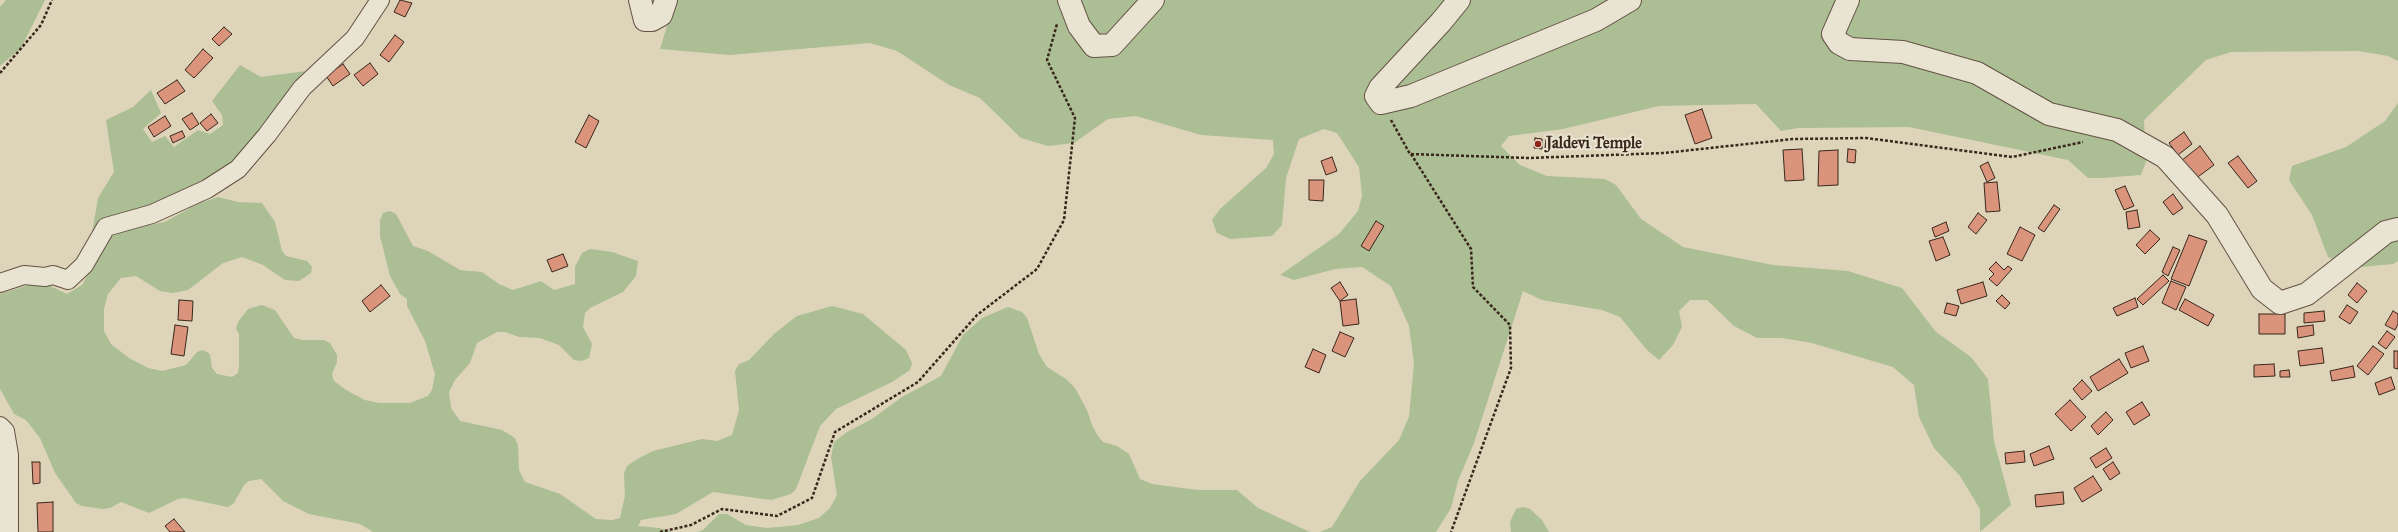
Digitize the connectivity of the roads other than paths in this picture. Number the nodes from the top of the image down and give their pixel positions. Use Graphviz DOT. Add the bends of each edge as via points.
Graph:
graph roads {
  1 [pos="380,0"];
  2 [pos="640,0"];
  3 [pos="666,0"];
  4 [pos="1069,0"];
  5 [pos="1153,0"];
  6 [pos="1459,0"];
  7 [pos="1630,0"];
  8 [pos="1848,0"];
  9 [pos="2398,229"];
  10 [pos="0,283"];
  11 [pos="0,426"];
  12 [pos="9,532"];
  1 -- 10 [label="street" via="355,38 302,88 238,169 207,189 152,214 106,227 84,265 68,280 53,275 24,275"];
  2 -- 3 [label="street" via="645,20 652,20 661,14"];
  4 -- 5 [label="street" via="1079,26 1094,46 1112,45"];
  6 -- 7 [label="street" via="1380,88 1376,96 1381,102 1411,96 1596,20"];
  8 -- 9 [label="street" via="1833,34 1839,43 1850,49 1902,52 1976,73 2049,114 2117,130 2165,157 2217,215 2262,289 2280,303 2307,294 2386,232"];
  11 -- 12 [label="street" via="5,431 9,454"];
}
